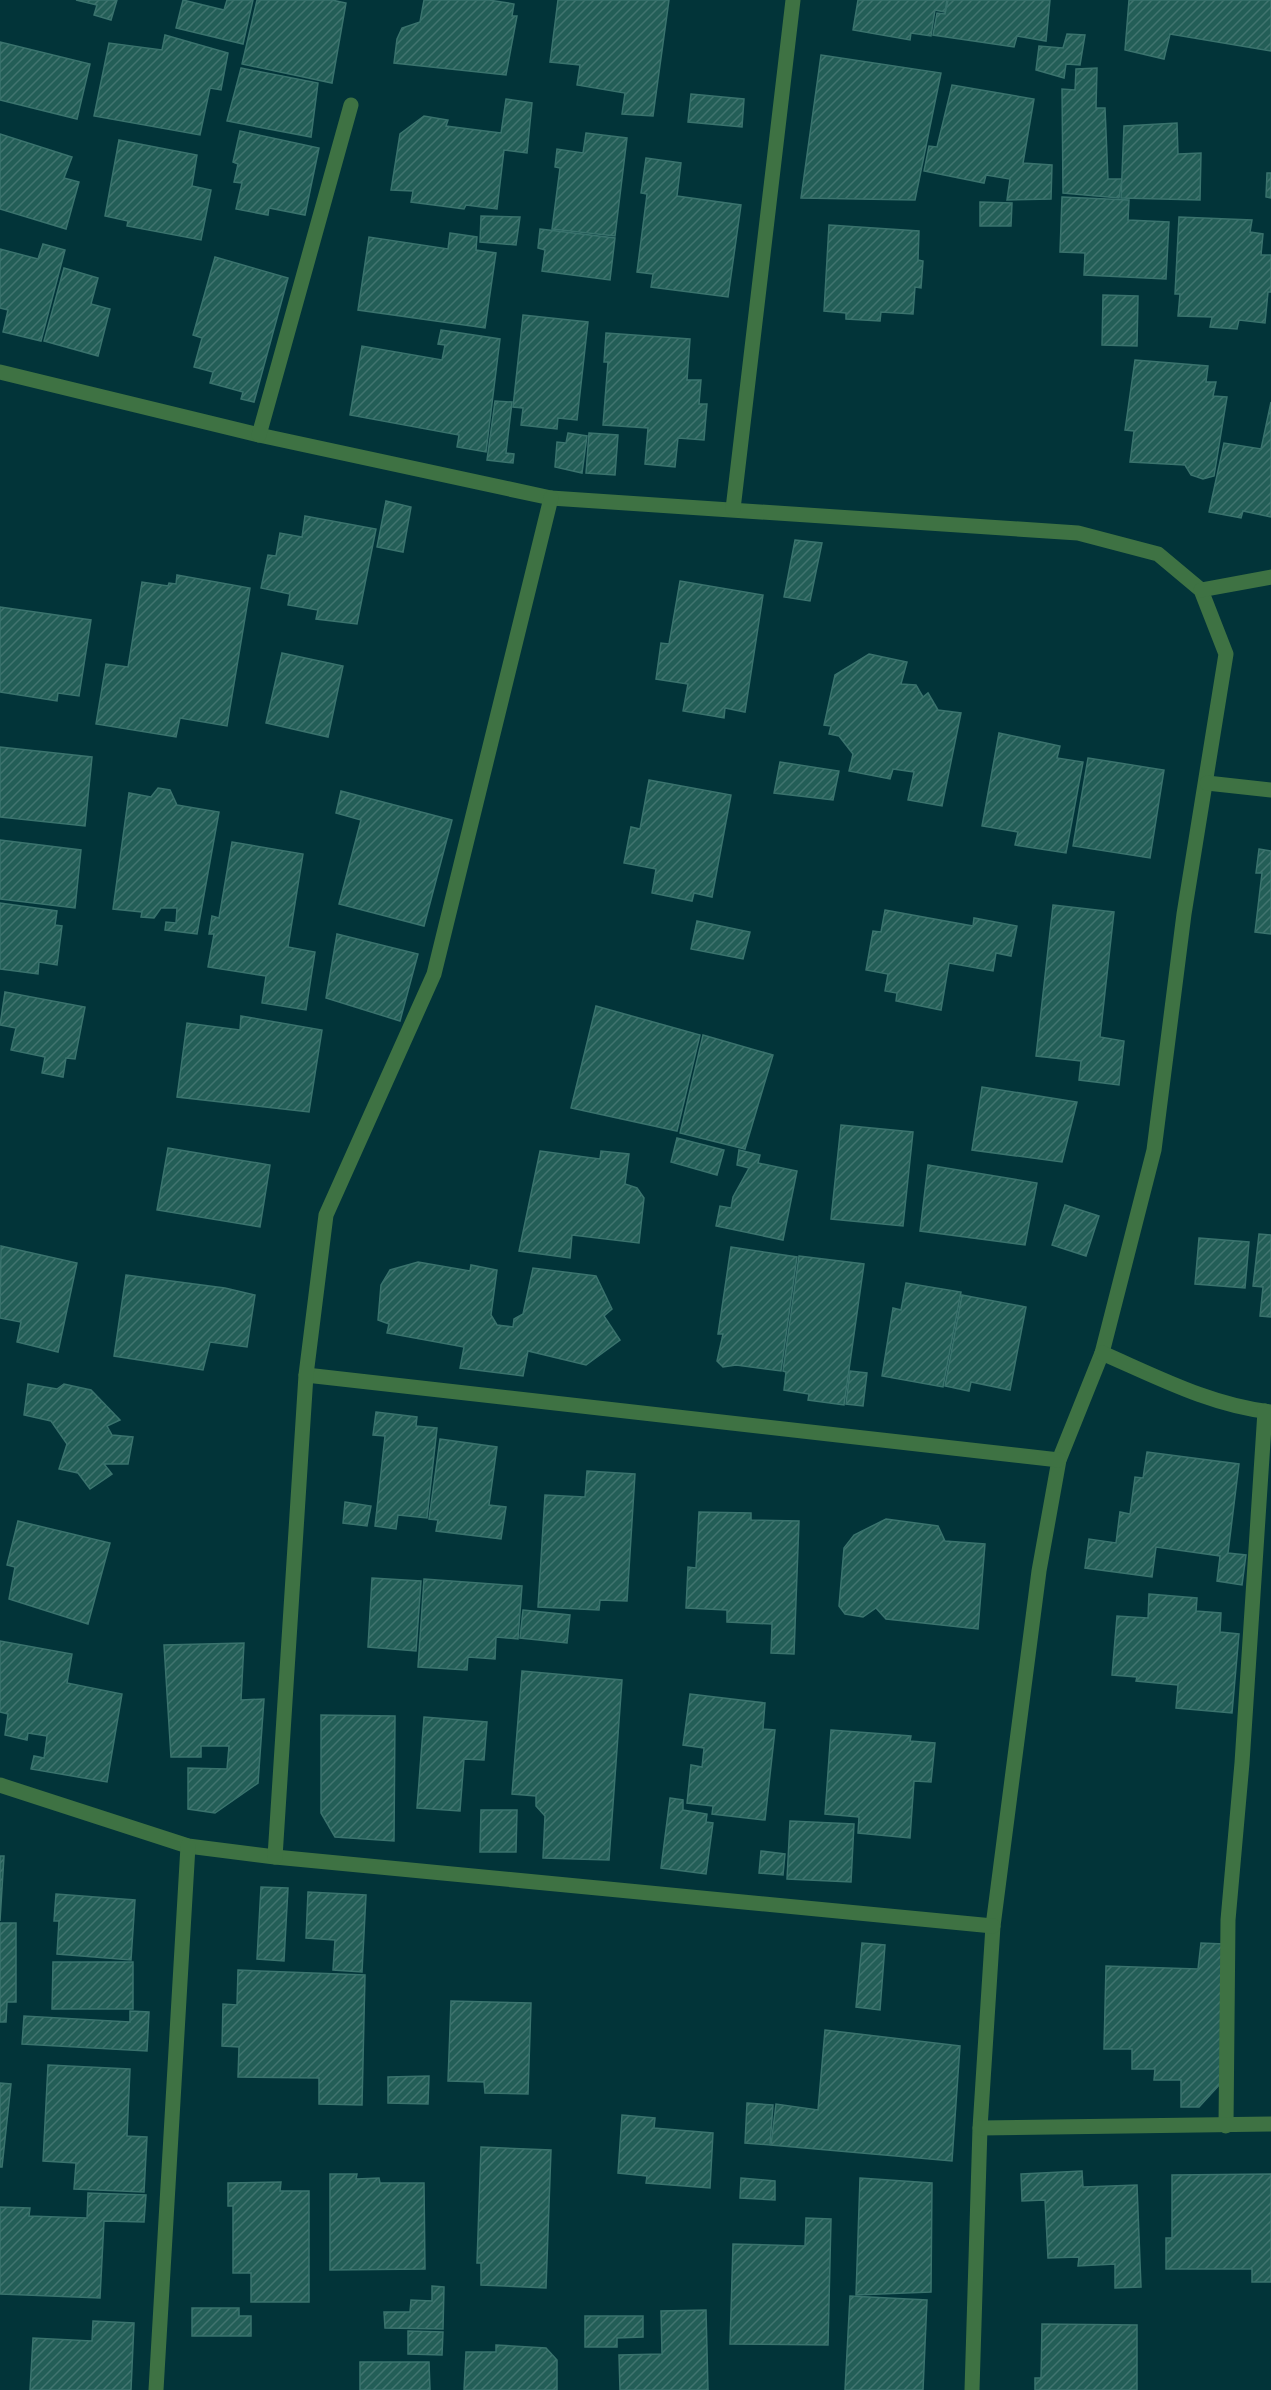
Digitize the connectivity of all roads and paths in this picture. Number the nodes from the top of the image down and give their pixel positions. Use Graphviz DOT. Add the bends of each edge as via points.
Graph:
graph roads {
  1 [pos="793,0"];
  2 [pos="351,105"];
  3 [pos="0,372"];
  4 [pos="259,435"];
  5 [pos="551,498"];
  6 [pos="733,509"];
  7 [pos="1271,577"];
  8 [pos="1201,590"];
  9 [pos="1207,783"];
  10 [pos="1271,790"];
  11 [pos="1102,1353"];
  12 [pos="306,1374"];
  13 [pos="1268,1411"];
  14 [pos="1059,1460"];
  15 [pos="0,1785"];
  16 [pos="188,1846"];
  17 [pos="275,1857"];
  18 [pos="993,1926"];
  19 [pos="1271,2124"];
  20 [pos="1226,2126"];
  21 [pos="980,2128"];
  22 [pos="156,2390"];
  23 [pos="972,2390"];
  1 -- 6 [label="street"];
  2 -- 4 [label="street"];
  3 -- 4 [label="street"];
  4 -- 5 [label="street"];
  5 -- 6 [label="street"];
  5 -- 12 [label="street" via="434,974 326,1215"];
  6 -- 8 [label="street" via="1078,533 1158,554"];
  7 -- 8 [label="street"];
  8 -- 9 [label="street" via="1226,654"];
  9 -- 10 [label="street"];
  9 -- 11 [label="street" via="1184,914 1154,1150"];
  11 -- 13 [label="street" via="1185,1389"];
  11 -- 14 [label="street"];
  12 -- 14 [label="street"];
  12 -- 17 [label="street"];
  13 -- 20 [label="street" via="1228,1920"];
  14 -- 18 [label="street" via="1039,1570"];
  15 -- 16 [label="street"];
  16 -- 17 [label="street"];
  16 -- 22 [label="street"];
  17 -- 18 [label="street"];
  18 -- 21 [label="street"];
  19 -- 20 [label="street"];
  20 -- 21 [label="street"];
  21 -- 23 [label="street"];
}
